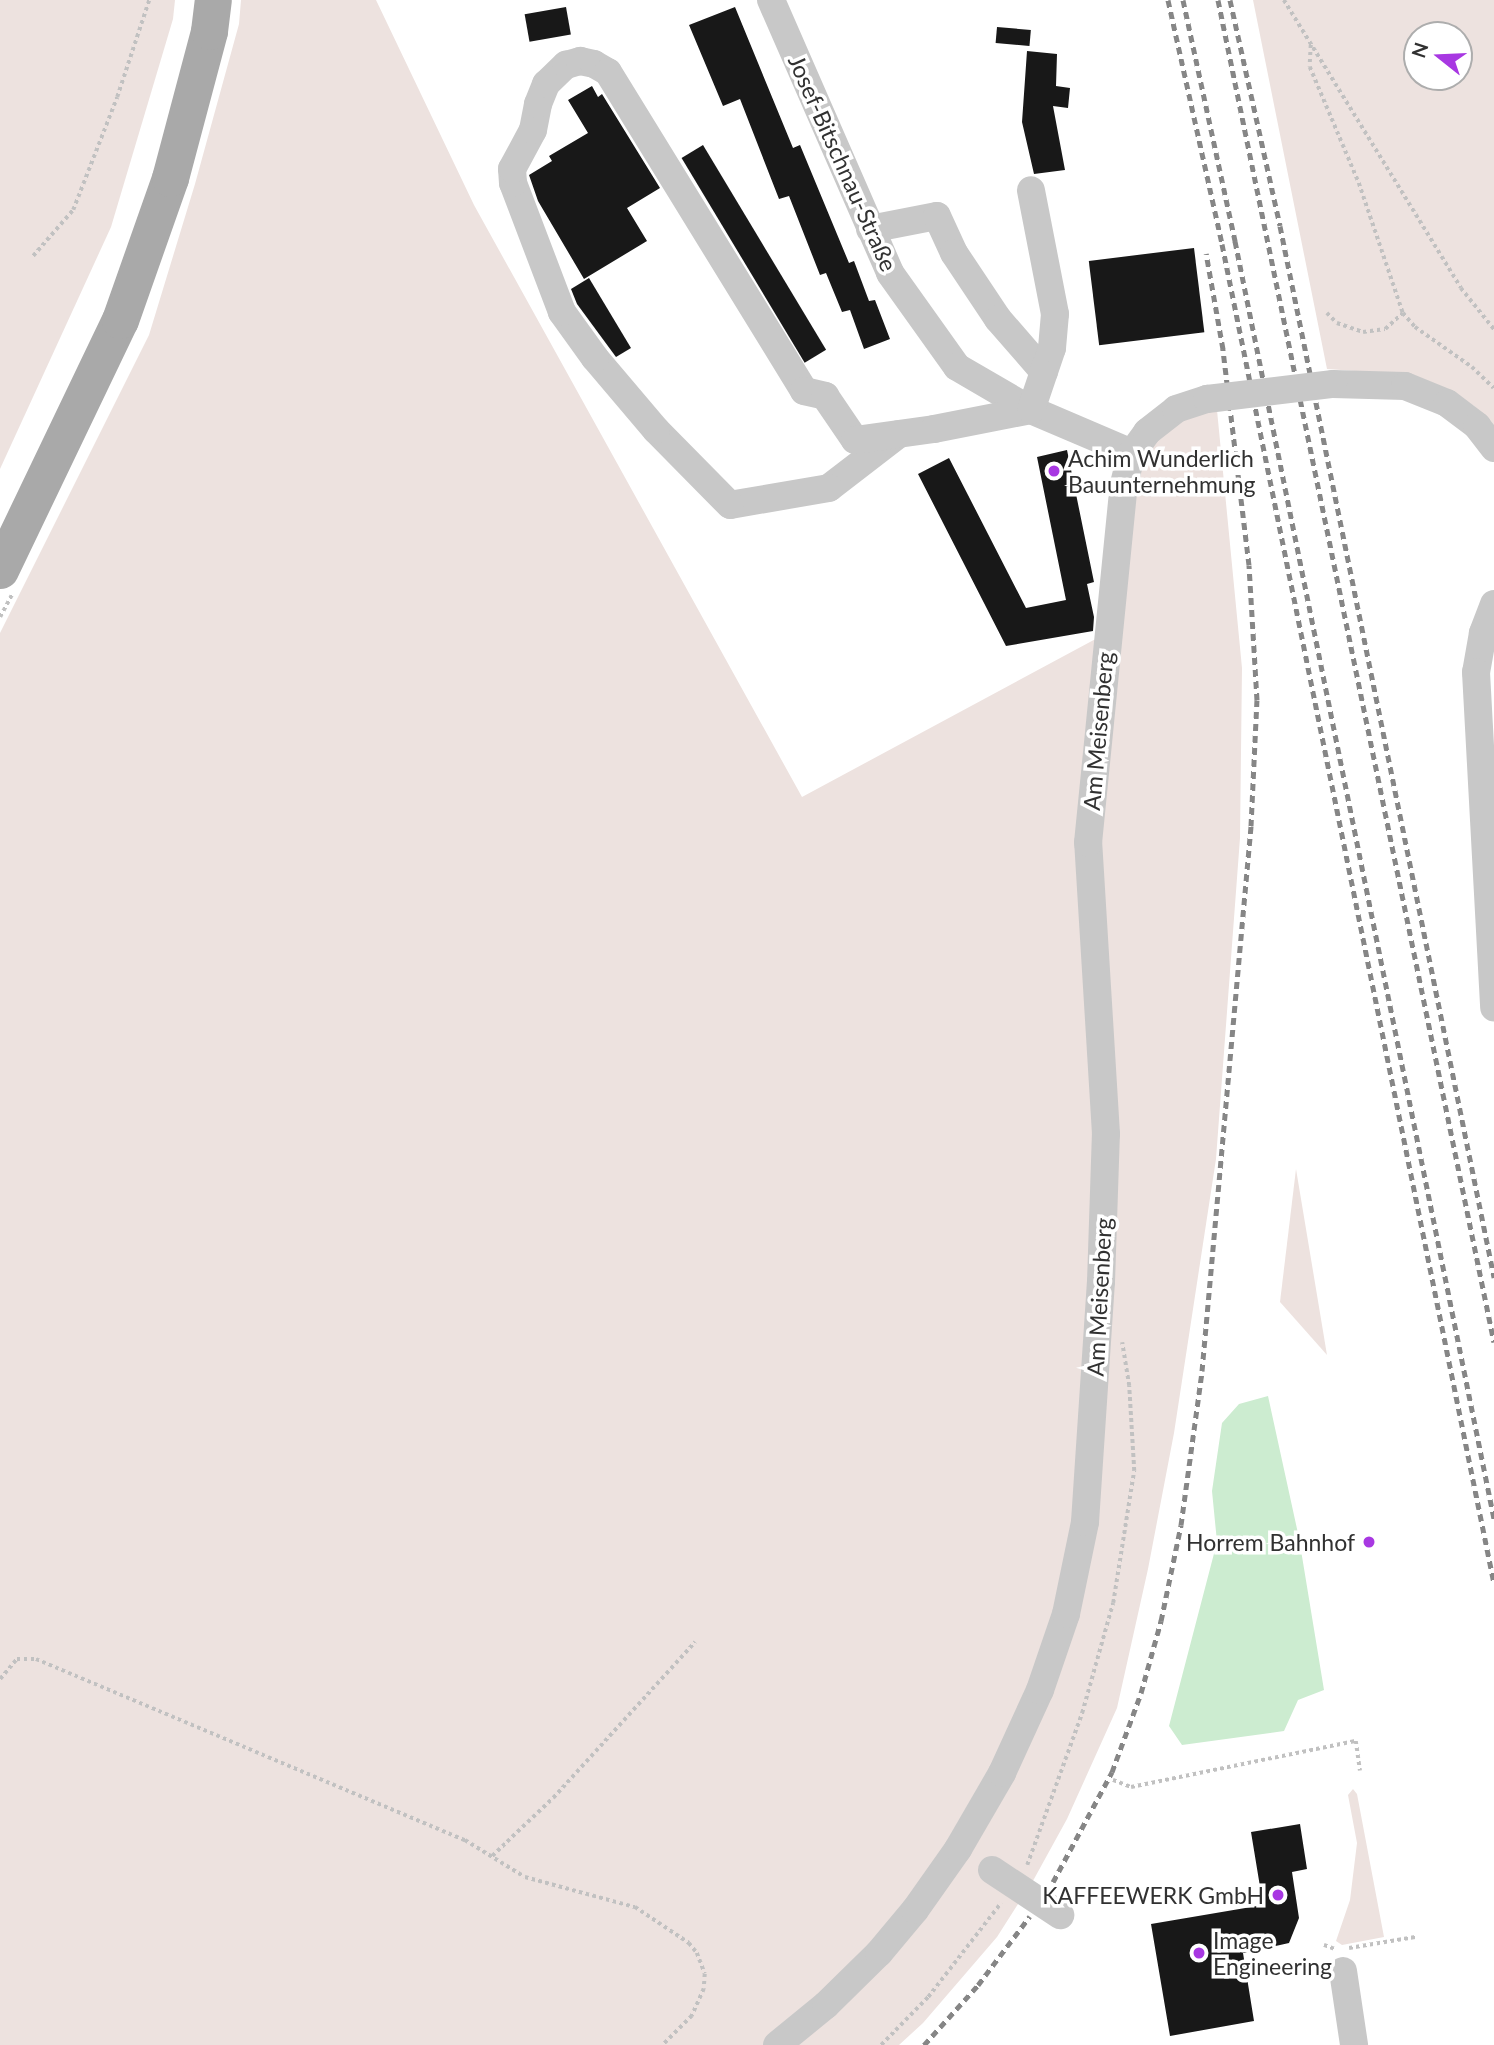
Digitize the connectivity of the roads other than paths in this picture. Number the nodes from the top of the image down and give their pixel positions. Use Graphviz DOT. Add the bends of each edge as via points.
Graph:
graph roads {
  1 [pos="214,0"];
  2 [pos="771,0"];
  3 [pos="1031,190"];
  4 [pos="870,229"];
  5 [pos="1044,372"];
  6 [pos="1031,410"];
  7 [pos="900,434"];
  8 [pos="1494,448"];
  9 [pos="1132,453"];
  10 [pos="0,570"];
  11 [pos="1494,604"];
  12 [pos="1490,838"];
  13 [pos="1494,1008"];
  14 [pos="958,1849"];
  15 [pos="1060,1915"];
  16 [pos="1343,1970"];
  17 [pos="777,2045"];
  18 [pos="1354,2045"];
  1 -- 10 [label="main road" via="170,178 121,320"];
  2 -- 4 [label="street, Josef-Bitschnau-Straße"];
  3 -- 5 [label="street" via="1055,314"];
  4 -- 5 [label="street" via="937,216 954,253 998,319"];
  4 -- 6 [label="street, Josef-Bitschnau-Straße" via="890,273 957,367"];
  5 -- 6 [label="street"];
  6 -- 7 [label="street"];
  6 -- 9 [label="street, Josef-Bitschnau-Straße"];
  7 -- 7 [label="street" via="855,440 825,396 804,391 608,72 580,61 566,65 546,84 533,130 512,169 513,183 562,312 656,430 730,505 829,488"];
  8 -- 9 [label="street, bridge" via="1477,426 1447,403 1405,386 1333,384 1207,400 1176,409 1147,432"];
  9 -- 14 [label="street, Am Meisenberg" via="1109,612 1088,843 1106,1134 1085,1522 1066,1614 1040,1690 1002,1773"];
  11 -- 12 [label="street" via="1476,672"];
  12 -- 13 [label="street"];
  14 -- 15 [label="street, bridge"];
  14 -- 17 [label="street, Am Meisenberg" via="878,1953"];
  16 -- 18 [label="street"];
}
